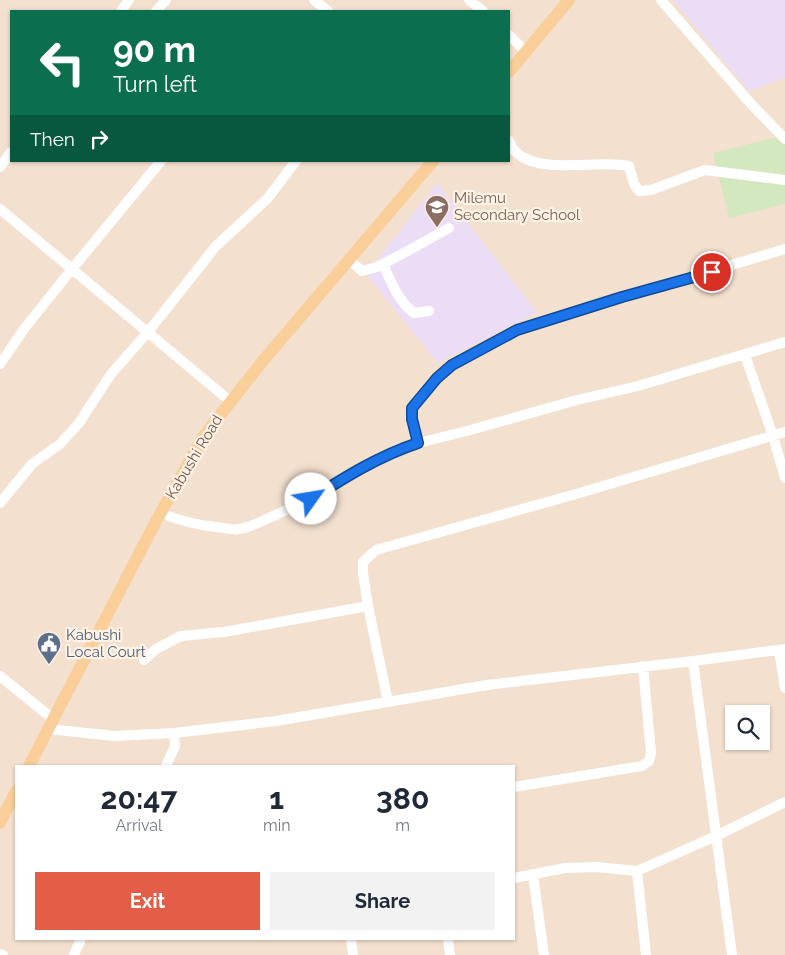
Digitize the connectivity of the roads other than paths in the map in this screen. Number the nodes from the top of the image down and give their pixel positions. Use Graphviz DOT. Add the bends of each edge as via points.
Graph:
graph roads {
  1 [pos="130,0"];
  2 [pos="166,0"];
  3 [pos="314,0"];
  4 [pos="469,0"];
  5 [pos="569,0"];
  6 [pos="661,0"];
  7 [pos="121,10"];
  8 [pos="157,10"];
  9 [pos="323,10"];
  10 [pos="482,10"];
  11 [pos="510,36"];
  12 [pos="526,52"];
  13 [pos="510,71"];
  14 [pos="785,138"];
  15 [pos="510,143"];
  16 [pos="10,153"];
  17 [pos="160,162"];
  18 [pos="295,162"];
  19 [pos="432,162"];
  20 [pos="0,167"];
  21 [pos="785,180"];
  22 [pos="0,209"];
  23 [pos="449,228"];
  24 [pos="785,249"];
  25 [pos="350,260"];
  26 [pos="383,264"];
  27 [pos="72,268"];
  28 [pos="429,311"];
  29 [pos="148,332"];
  30 [pos="785,342"];
  31 [pos="745,355"];
  32 [pos="0,364"];
  33 [pos="230,401"];
  34 [pos="785,432"];
  35 [pos="773,436"];
  36 [pos="418,443"];
  37 [pos="785,478"];
  38 [pos="0,503"];
  39 [pos="161,513"];
  40 [pos="368,606"];
  41 [pos="782,649"];
  42 [pos="144,660"];
  43 [pos="693,661"];
  44 [pos="643,666"];
  45 [pos="0,676"];
  46 [pos="785,688"];
  47 [pos="388,702"];
  48 [pos="51,724"];
  49 [pos="174,733"];
  50 [pos="30,765"];
  51 [pos="166,765"];
  52 [pos="515,787"];
  53 [pos="15,793"];
  54 [pos="785,802"];
  55 [pos="0,822"];
  56 [pos="716,836"];
  57 [pos="637,871"];
  58 [pos="533,875"];
  59 [pos="515,878"];
  60 [pos="81,940"];
  61 [pos="351,940"];
  62 [pos="448,940"];
  63 [pos="74,955"];
  64 [pos="353,955"];
  65 [pos="450,955"];
  66 [pos="544,955"];
  67 [pos="646,955"];
  68 [pos="732,955"];
  1 -- 7 [label="street"];
  2 -- 8 [label="street"];
  3 -- 9 [label="street"];
  4 -- 10 [label="street"];
  5 -- 12 [label="main road"];
  6 -- 14 [label="street"];
  11 -- 12 [label="street"];
  12 -- 13 [label="main road"];
  15 -- 21 [label="street" via="515,152 536,164 581,166 616,163 629,166 639,190 652,190 705,170"];
  16 -- 20 [label="street"];
  17 -- 27 [label="street"];
  18 -- 29 [label="street" via="268,198 216,246"];
  19 -- 25 [label="main road, Kabushi Road"];
  22 -- 27 [label="street"];
  23 -- 26 [label="street"];
  24 -- 36 [label="street" via="540,322 480,349 437,378 412,408"];
  25 -- 26 [label="street" via="362,271"];
  25 -- 33 [label="main road, Kabushi Road"];
  26 -- 28 [label="street" via="406,307 414,313"];
  27 -- 29 [label="street"];
  27 -- 32 [label="street"];
  29 -- 33 [label="street"];
  29 -- 38 [label="street" via="60,444 32,464"];
  30 -- 31 [label="street"];
  31 -- 35 [label="street"];
  31 -- 36 [label="street"];
  33 -- 39 [label="main road, Kabushi Road" via="203,437"];
  34 -- 35 [label="street"];
  35 -- 37 [label="street"];
  35 -- 40 [label="street" via="376,550 363,562"];
  36 -- 39 [label="street" via="352,473 311,499 238,529 183,522"];
  39 -- 48 [label="main road, Kabushi Road"];
  40 -- 42 [label="street" via="224,632 181,636 156,649"];
  40 -- 47 [label="street"];
  41 -- 43 [label="street"];
  41 -- 46 [label="street"];
  43 -- 44 [label="street"];
  43 -- 56 [label="street"];
  44 -- 47 [label="street" via="487,685"];
  44 -- 52 [label="street" via="651,753 649,761 642,766"];
  45 -- 48 [label="street"];
  47 -- 49 [label="street" via="276,721"];
  48 -- 49 [label="street" via="115,736"];
  48 -- 50 [label="main road, Kabushi Road"];
  49 -- 51 [label="street" via="175,746"];
  53 -- 55 [label="main road"];
  54 -- 56 [label="street"];
  56 -- 57 [label="street"];
  56 -- 68 [label="street"];
  57 -- 58 [label="street" via="589,867"];
  57 -- 67 [label="street"];
  58 -- 59 [label="street"];
  58 -- 66 [label="street"];
  60 -- 63 [label="street"];
  61 -- 64 [label="street"];
  62 -- 65 [label="street"];
}
